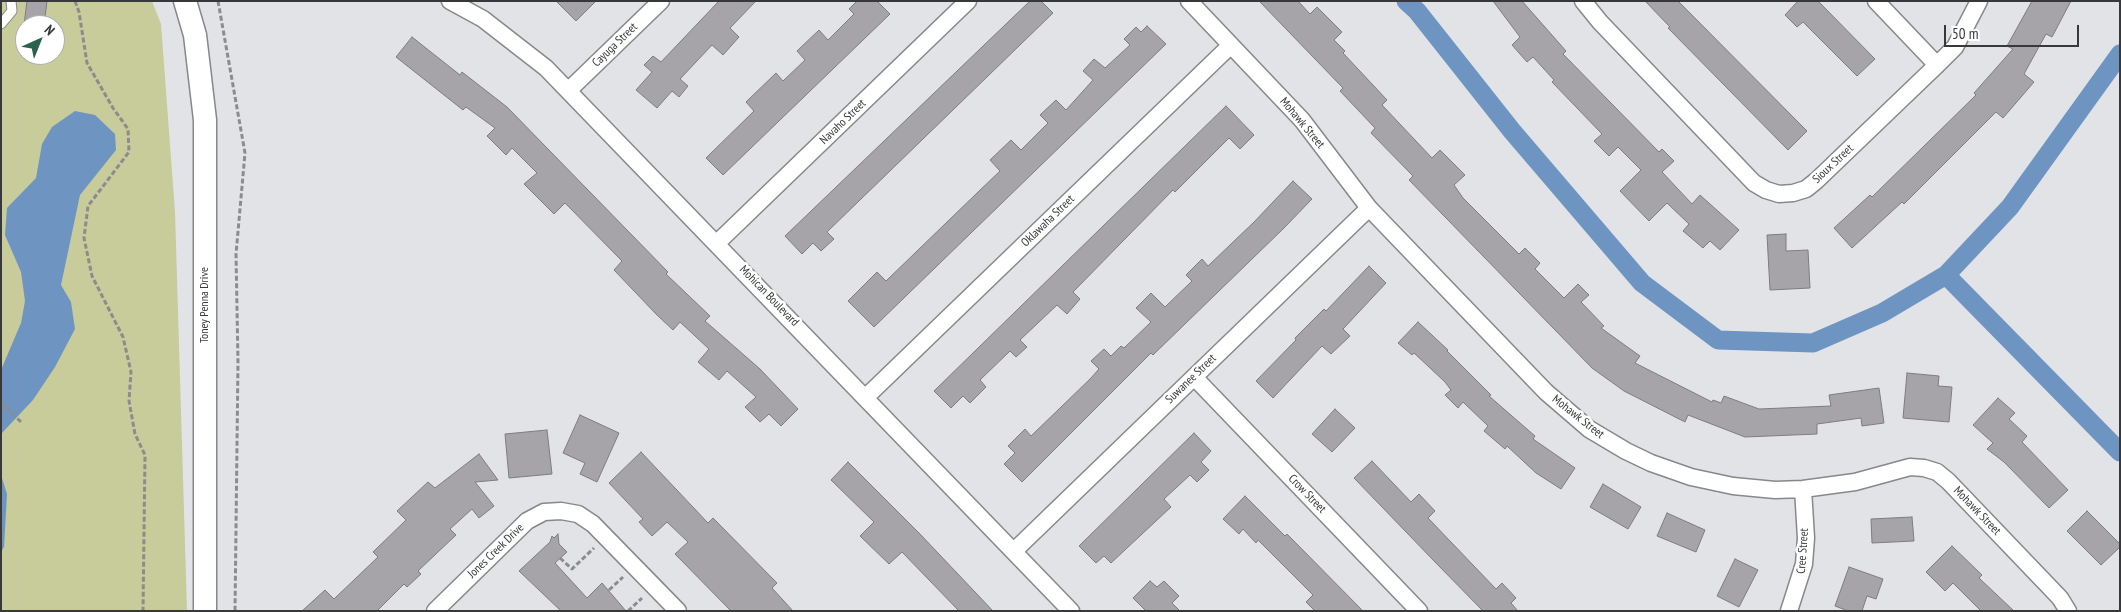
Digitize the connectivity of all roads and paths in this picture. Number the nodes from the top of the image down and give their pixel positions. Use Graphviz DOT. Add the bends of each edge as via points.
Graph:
graph roads {
  1 [pos="11,1"];
  2 [pos="75,1"];
  3 [pos="185,1"];
  4 [pos="218,1"];
  5 [pos="450,1"];
  6 [pos="660,1"];
  7 [pos="968,1"];
  8 [pos="1189,1"];
  9 [pos="1583,1"];
  10 [pos="1876,1"];
  11 [pos="1978,1"];
  12 [pos="1,24"];
  13 [pos="1231,44"];
  14 [pos="1937,65"];
  15 [pos="569,90"];
  16 [pos="1369,208"];
  17 [pos="717,243"];
  18 [pos="1194,377"];
  19 [pos="866,397"];
  20 [pos="1,403"];
  21 [pos="21,422"];
  22 [pos="1803,489"];
  23 [pos="606,537"];
  24 [pos="1014,551"];
  25 [pos="560,558"];
  26 [pos="143,611"];
  27 [pos="205,611"];
  28 [pos="235,611"];
  29 [pos="435,611"];
  30 [pos="678,611"];
  31 [pos="1071,611"];
  32 [pos="1419,611"];
  33 [pos="1789,611"];
  34 [pos="2068,611"];
  1 -- 12 [label="lane" via="12,11"];
  2 -- 26 [label="path" via="88,63 128,130 129,152 88,206 84,238 92,276 123,337 132,372 129,401 135,434 145,455"];
  3 -- 27 [label="street, Toney Penna Drive" via="195,35 205,120"];
  4 -- 28 [label="path" via="245,153 236,254"];
  5 -- 15 [label="street, Mohican Boulevard" via="483,19 522,47"];
  6 -- 15 [label="street, Cayuga Street"];
  7 -- 17 [label="street, Navaho Street"];
  8 -- 13 [label="street, Mohawk Street"];
  9 -- 14 [label="street, Sioux Street" via="1754,183 1779,194 1793,193 1816,181"];
  10 -- 14 [label="street"];
  11 -- 14 [label="street, Sioux Street" via="1955,47"];
  13 -- 16 [label="street, Mohawk Street" via="1302,120"];
  13 -- 19 [label="street, Oklawaha Street"];
  15 -- 17 [label="street, Mohican Boulevard"];
  16 -- 18 [label="street, Suwanee Street"];
  16 -- 22 [label="street, Mohawk Street" via="1546,392 1601,436 1651,463 1691,477 1733,486"];
  17 -- 19 [label="street, Mohican Boulevard"];
  18 -- 24 [label="street, Suwanee Street"];
  18 -- 32 [label="street, Crow Street"];
  19 -- 24 [label="street, Mohican Boulevard"];
  20 -- 21 [label="path"];
  22 -- 33 [label="street, Cree Street" via="1804,564"];
  22 -- 34 [label="street, Mohawk Street" via="1855,482 1910,467 1937,472 2060,598"];
  23 -- 25 [label="path" via="572,569"];
  23 -- 29 [label="street, Jones Creek Drive" via="578,514 561,510 544,512 527,521"];
  23 -- 30 [label="street, Jones Creek Drive"];
  24 -- 31 [label="street, Mohican Boulevard"];
}
